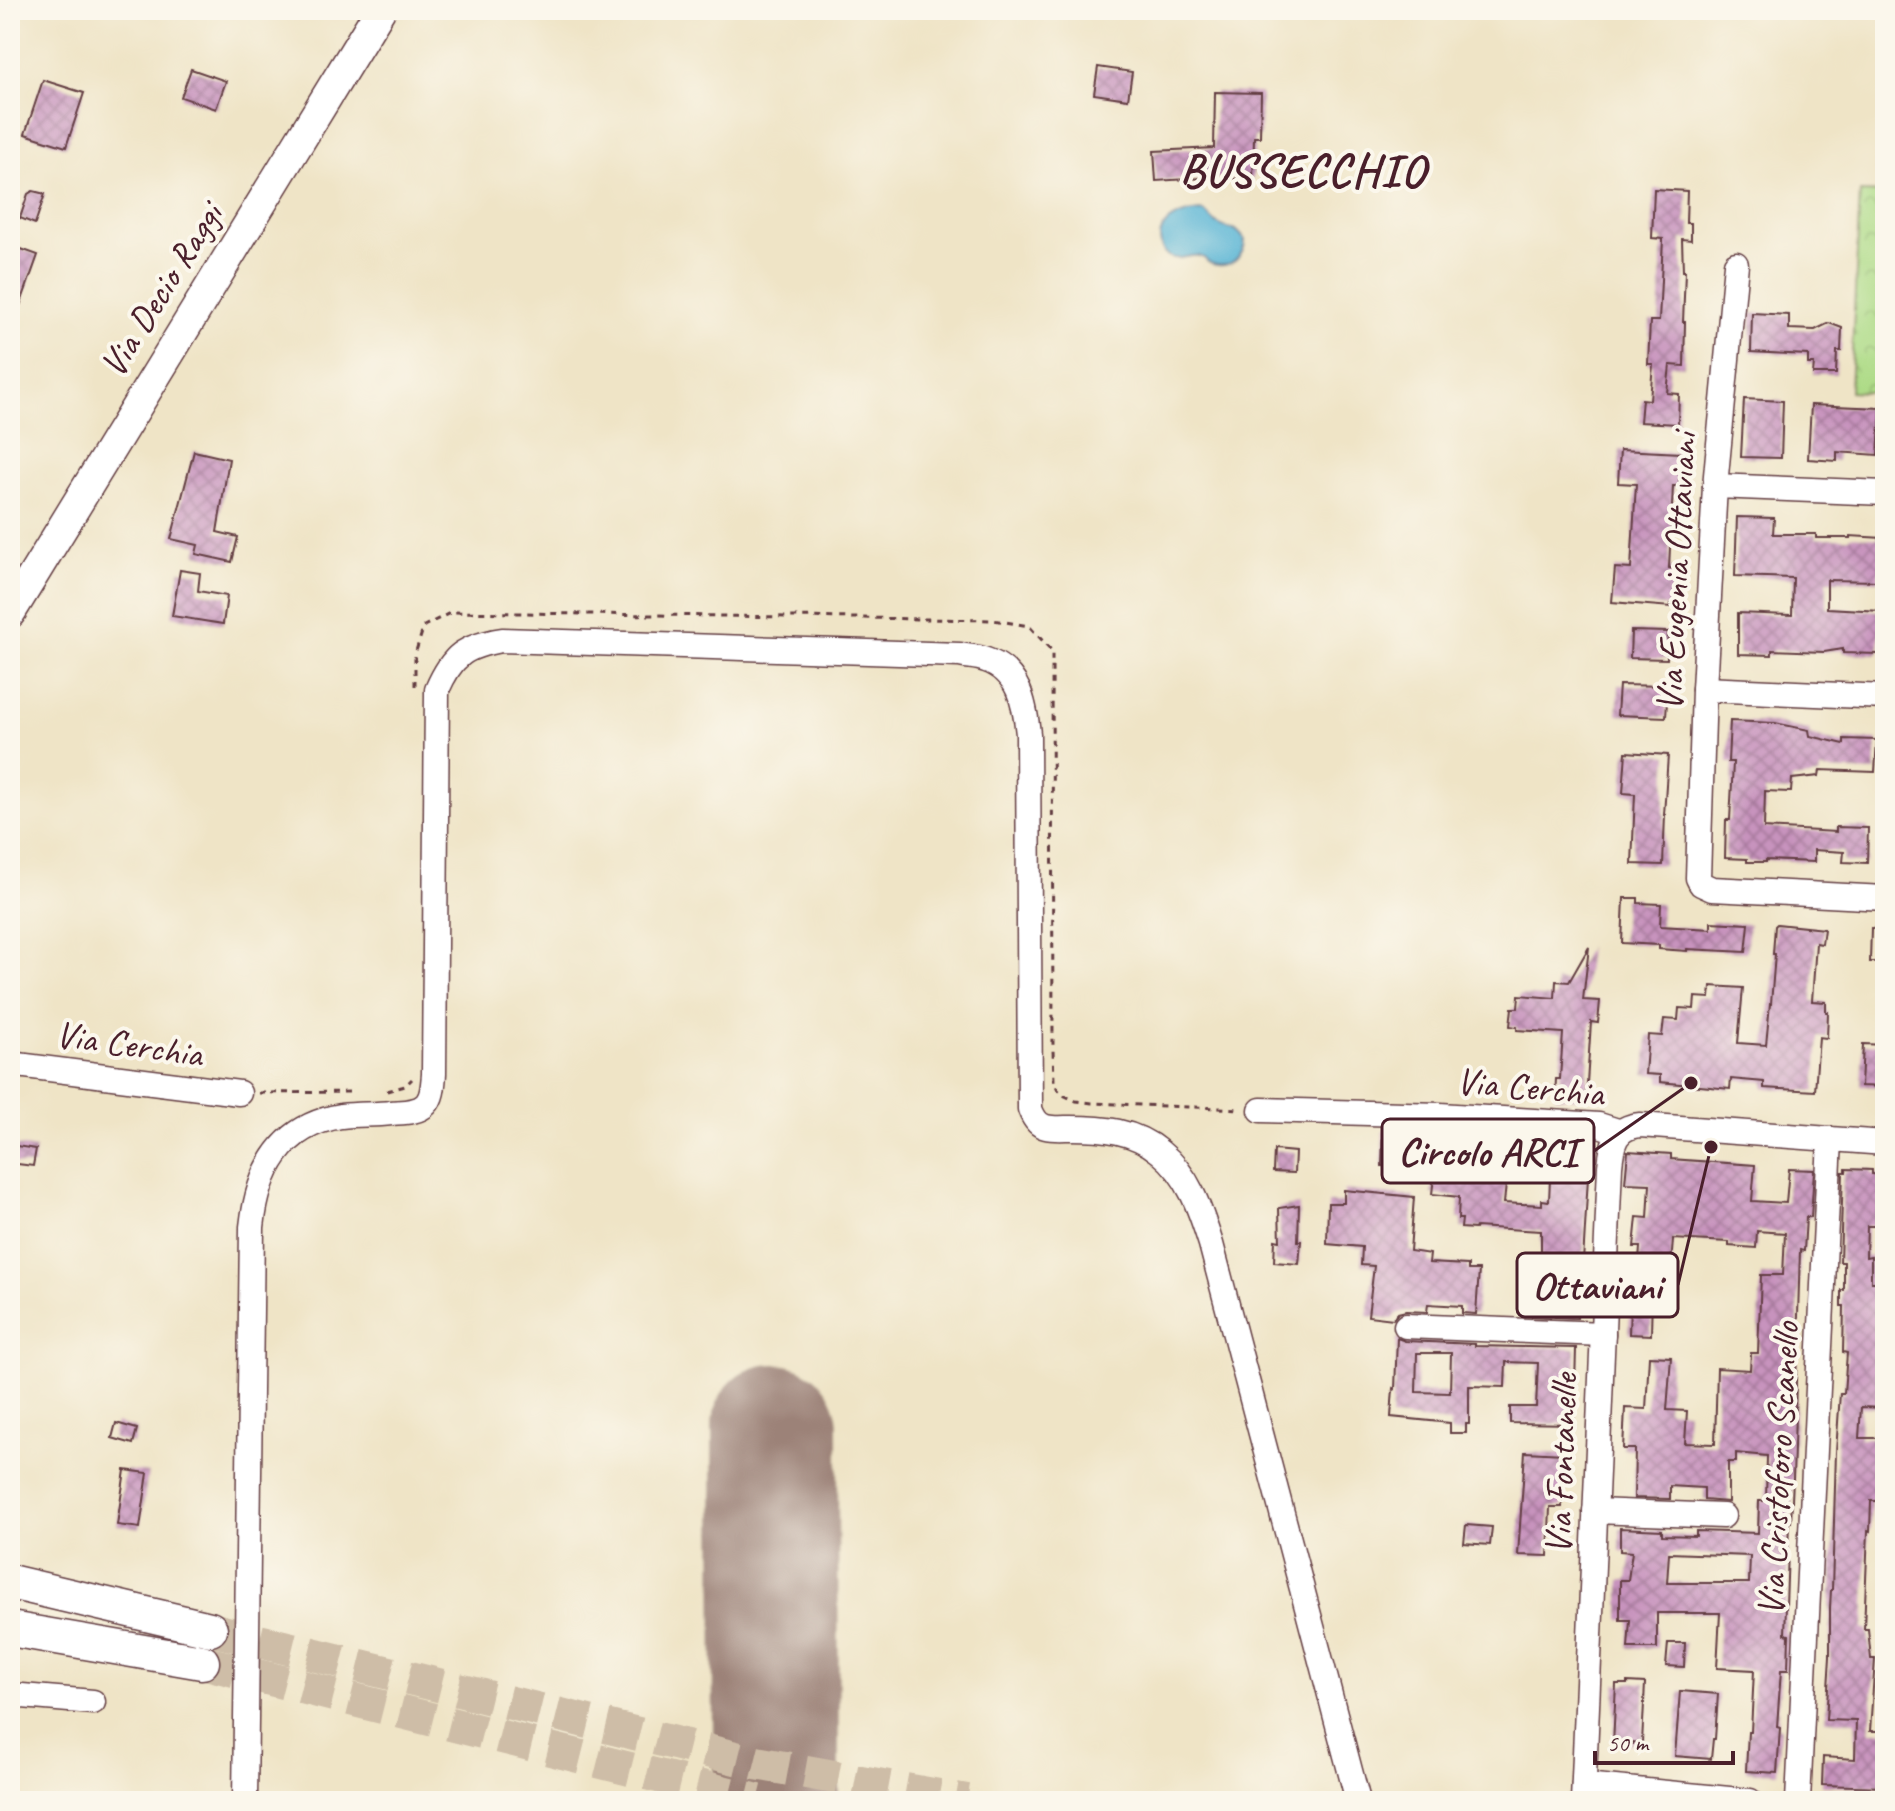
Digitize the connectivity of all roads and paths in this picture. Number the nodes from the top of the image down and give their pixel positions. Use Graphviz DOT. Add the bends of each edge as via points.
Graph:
graph roads {
  1 [pos="380,10"];
  2 [pos="1736,264"];
  3 [pos="1715,486"];
  4 [pos="1885,493"];
  5 [pos="10,613"];
  6 [pos="415,685"];
  7 [pos="1704,689"];
  8 [pos="1885,697"];
  9 [pos="1885,898"];
  10 [pos="10,1064"];
  11 [pos="419,1072"];
  12 [pos="385,1091"];
  13 [pos="356,1092"];
  14 [pos="239,1093"];
  15 [pos="1261,1110"];
  16 [pos="1621,1132"];
  17 [pos="1830,1140"];
  18 [pos="1885,1143"];
  19 [pos="1406,1326"];
  20 [pos="1603,1334"];
  21 [pos="1595,1511"];
  22 [pos="1723,1516"];
  23 [pos="10,1582"];
  24 [pos="10,1601"];
  25 [pos="10,1629"];
  26 [pos="10,1645"];
  27 [pos="166,1655"];
  28 [pos="202,1662"];
  29 [pos="10,1695"];
  30 [pos="93,1702"];
  31 [pos="1584,1793"];
  32 [pos="245,1801"];
  33 [pos="1358,1801"];
  34 [pos="1750,1801"];
  35 [pos="1798,1801"];
  1 -- 5 [label="main road, Via Decio Raggi"];
  2 -- 3 [label="street, Via Eugenia Ottaviani"];
  3 -- 4 [label="street"];
  3 -- 7 [label="street, Via Eugenia Ottaviani"];
  6 -- 15 [label="path" via="415,654 424,626 452,612 977,619 1029,626 1052,651 1053,1050 1058,1090 1092,1103"];
  7 -- 8 [label="street"];
  7 -- 9 [label="street, Via Eugenia Ottaviani" via="1701,884 1722,890"];
  10 -- 14 [label="street, Via Cerchia"];
  11 -- 12 [label="path" via="405,1086"];
  13 -- 14 [label="path"];
  15 -- 16 [label="street, Via Cerchia" via="1440,1115 1599,1125"];
  16 -- 17 [label="street, Via Cerchia" via="1640,1125"];
  16 -- 20 [label="street, Via Fontanelle" via="1610,1166"];
  17 -- 18 [label="street, Via Cerchia"];
  17 -- 35 [label="street, Via Cristoforo Scanello"];
  19 -- 20 [label="street"];
  20 -- 21 [label="street, Via Fontanelle"];
  21 -- 22 [label="street"];
  21 -- 31 [label="street, Via Fontanelle"];
  23 -- 24 [label="highway" via="194,1625"];
  25 -- 27 [label="highway"];
  26 -- 27 [label="highway"];
  27 -- 28 [label="highway"];
  29 -- 30 [label="street"];
  31 -- 34 [label="street"];
  32 -- 33 [label="street" via="254,1201 270,1162 303,1128 341,1116 415,1111 432,1093 437,690 447,668 462,653 502,640 960,655 988,660 1017,685 1028,734 1033,1119 1045,1127 1105,1128 1134,1135 1183,1175 1199,1205"];
}
